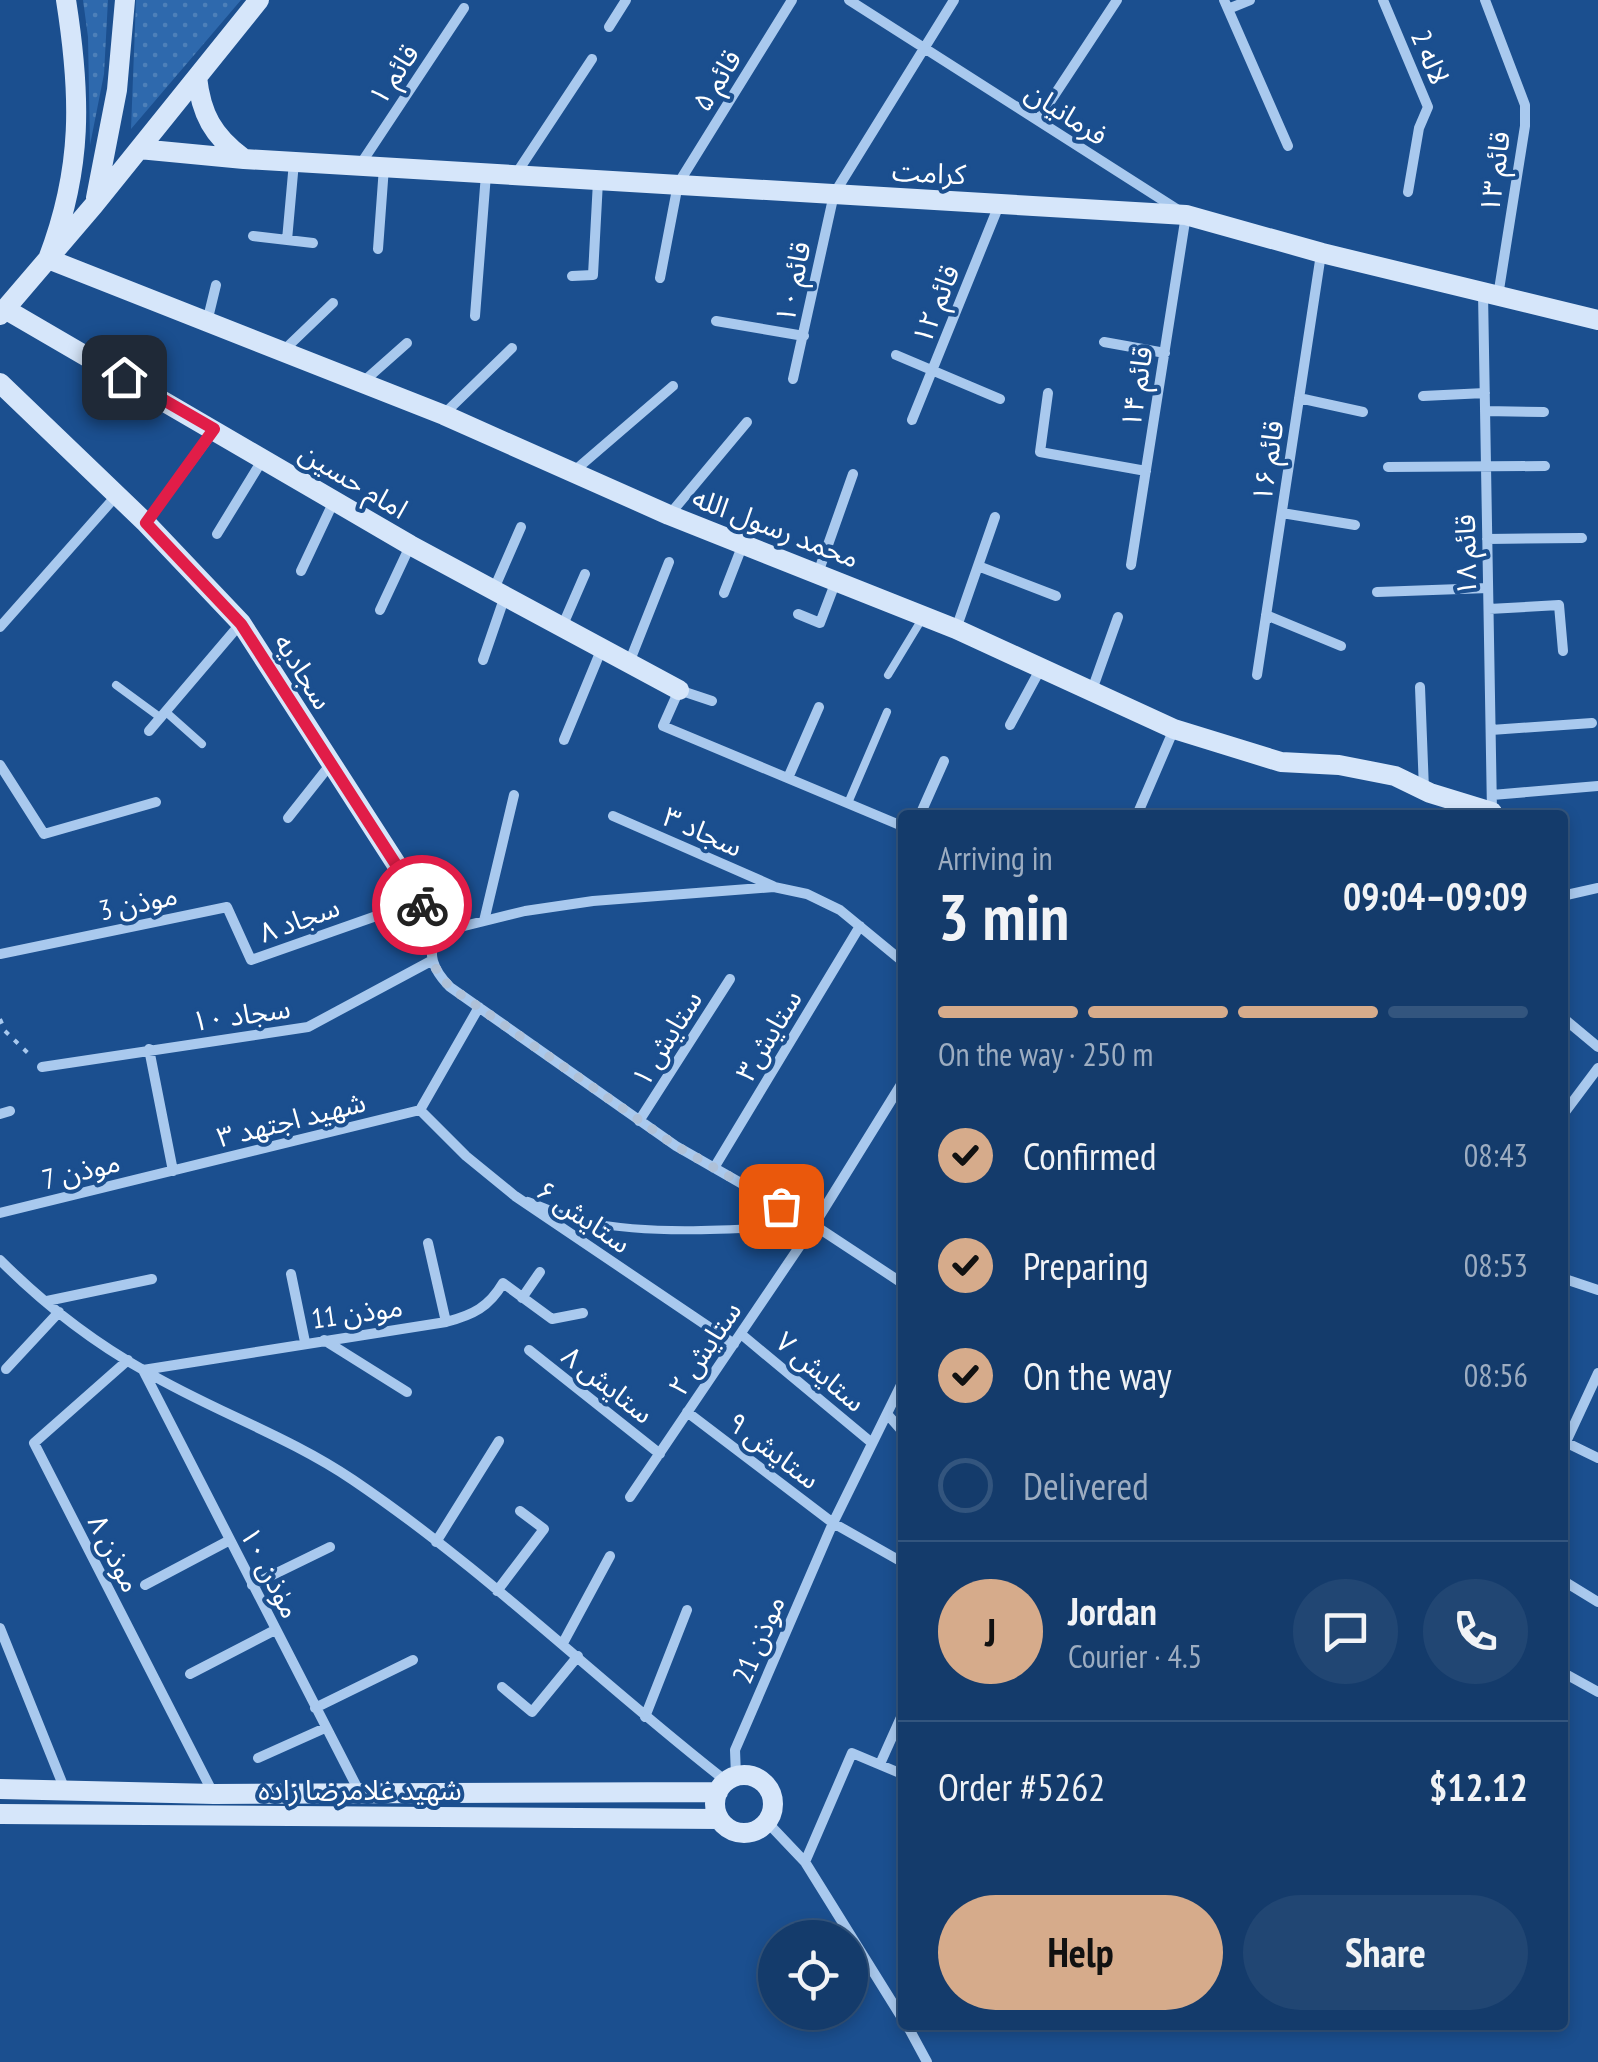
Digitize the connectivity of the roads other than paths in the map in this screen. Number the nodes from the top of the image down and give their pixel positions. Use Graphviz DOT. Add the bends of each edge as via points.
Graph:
graph roads {
  1 [pos="66,0"];
  2 [pos="258,0"];
  3 [pos="626,0"];
  4 [pos="792,0"];
  5 [pos="849,0"];
  6 [pos="954,0"];
  7 [pos="1117,0"];
  8 [pos="1250,0"];
  9 [pos="1383,0"];
  10 [pos="1485,0"];
  11 [pos="127,2"];
  12 [pos="1226,5"];
  13 [pos="464,8"];
  14 [pos="610,27"];
  15 [pos="925,48"];
  16 [pos="592,59"];
  17 [pos="196,77"];
  18 [pos="1038,120"];
  19 [pos="1288,146"];
  20 [pos="139,149"];
  21 [pos="244,159"];
  22 [pos="294,162"];
  23 [pos="359,166"];
  24 [pos="384,167"];
  25 [pos="486,173"];
  26 [pos="515,175"];
  27 [pos="598,180"];
  28 [pos="678,184"];
  29 [pos="1408,192"];
  30 [pos="834,194"];
  31 [pos="999,204"];
  32 [pos="94,205"];
  33 [pos="1186,215"];
  34 [pos="253,236"];
  35 [pos="286,240"];
  36 [pos="314,243"];
  37 [pos="378,249"];
  38 [pos="1322,253"];
  39 [pos="48,259"];
  40 [pos="572,276"];
  41 [pos="660,278"];
  42 [pos="216,285"];
  43 [pos="1490,295"];
  44 [pos="334,303"];
  45 [pos="3,312"];
  46 [pos="474,316"];
  47 [pos="716,320"];
  48 [pos="1598,320"];
  49 [pos="207,322"];
  50 [pos="804,336"];
  51 [pos="1104,342"];
  52 [pos="407,343"];
  53 [pos="512,348"];
  54 [pos="282,352"];
  55 [pos="1164,352"];
  56 [pos="896,356"];
  57 [pos="931,372"];
  58 [pos="793,379"];
  59 [pos="363,382"];
  60 [pos="0,383"];
  61 [pos="673,386"];
  62 [pos="1484,393"];
  63 [pos="1048,394"];
  64 [pos="1423,396"];
  65 [pos="1299,398"];
  66 [pos="1000,399"];
  67 [pos="1485,411"];
  68 [pos="1363,412"];
  69 [pos="1544,412"];
  70 [pos="444,415"];
  71 [pos="912,420"];
  72 [pos="747,422"];
  73 [pos="214,429"];
  74 [pos="264,458"];
  75 [pos="1486,466"];
  76 [pos="1545,466"];
  77 [pos="1388,467"];
  78 [pos="1146,471"];
  79 [pos="572,473"];
  80 [pos="854,474"];
  81 [pos="116,496"];
  82 [pos="334,500"];
  83 [pos="1282,513"];
  84 [pos="669,515"];
  85 [pos="995,517"];
  86 [pos="146,523"];
  87 [pos="1355,525"];
  88 [pos="521,527"];
  89 [pos="217,534"];
  90 [pos="1487,538"];
  91 [pos="1582,538"];
  92 [pos="743,544"];
  93 [pos="410,545"];
  94 [pos="669,562"];
  95 [pos="1131,565"];
  96 [pos="978,566"];
  97 [pos="301,571"];
  98 [pos="585,574"];
  99 [pos="827,576"];
  100 [pos="1488,588"];
  101 [pos="1377,592"];
  102 [pos="500,593"];
  103 [pos="724,594"];
  104 [pos="1056,596"];
  105 [pos="1488,609"];
  106 [pos="380,610"];
  107 [pos="798,614"];
  108 [pos="1266,615"];
  109 [pos="924,616"];
  110 [pos="1118,617"];
  111 [pos="241,624"];
  112 [pos="0,627"];
  113 [pos="562,627"];
  114 [pos="956,629"];
  115 [pos="1342,646"];
  116 [pos="602,648"];
  117 [pos="1563,650"];
  118 [pos="483,660"];
  119 [pos="629,663"];
  120 [pos="1042,666"];
  121 [pos="888,675"];
  122 [pos="1257,675"];
  123 [pos="116,685"];
  124 [pos="1420,688"];
  125 [pos="679,690"];
  126 [pos="1092,690"];
  127 [pos="712,701"];
  128 [pos="819,707"];
  129 [pos="886,712"];
  130 [pos="163,715"];
  131 [pos="1592,723"];
  132 [pos="1010,725"];
  133 [pos="1174,729"];
  134 [pos="1491,730"];
  135 [pos="149,731"];
  136 [pos="564,740"];
  137 [pos="202,744"];
  138 [pos="944,761"];
  139 [pos="0,764"];
  140 [pos="330,765"];
  141 [pos="788,778"];
  142 [pos="1598,786"];
  143 [pos="1424,790"];
  144 [pos="514,794"];
  145 [pos="156,802"];
  146 [pos="848,804"];
  147 [pos="1492,807"];
  148 [pos="922,810"];
  149 [pos="1139,810"];
  150 [pos="614,816"];
  151 [pos="288,818"];
  152 [pos="898,824"];
  153 [pos="774,887"];
  154 [pos="1597,889"];
  155 [pos="1568,895"];
  156 [pos="419,901"];
  157 [pos="484,922"];
  158 [pos="860,926"];
  159 [pos="440,932"];
  160 [pos="0,954"];
  161 [pos="898,957"];
  162 [pos="251,960"];
  163 [pos="431,961"];
  164 [pos="730,979"];
  165 [pos="478,1007"];
  166 [pos="1568,1022"];
  167 [pos="1598,1047"];
  168 [pos="148,1049"];
  169 [pos="42,1067"];
  170 [pos="1598,1068"];
  171 [pos="898,1089"];
  172 [pos="1568,1108"];
  173 [pos="420,1110"];
  174 [pos="639,1121"];
  175 [pos="714,1168"];
  176 [pos="173,1171"];
  177 [pos="514,1196"];
  178 [pos="0,1212"];
  179 [pos="814,1224"];
  180 [pos="428,1244"];
  181 [pos="1,1262"];
  182 [pos="540,1272"];
  183 [pos="291,1274"];
  184 [pos="152,1279"];
  185 [pos="898,1280"];
  186 [pos="1568,1280"];
  187 [pos="1597,1287"];
  188 [pos="522,1298"];
  189 [pos="47,1301"];
  190 [pos="59,1312"];
  191 [pos="582,1313"];
  192 [pos="446,1322"];
  193 [pos="737,1339"];
  194 [pos="324,1340"];
  195 [pos="305,1342"];
  196 [pos="529,1350"];
  197 [pos="128,1360"];
  198 [pos="6,1369"];
  199 [pos="143,1370"];
  200 [pos="1598,1373"];
  201 [pos="406,1392"];
  202 [pos="898,1392"];
  203 [pos="688,1412"];
  204 [pos="888,1414"];
  205 [pos="898,1425"];
  206 [pos="1568,1433"];
  207 [pos="500,1441"];
  208 [pos="872,1443"];
  209 [pos="1568,1443"];
  210 [pos="660,1454"];
  211 [pos="1598,1458"];
  212 [pos="630,1498"];
  213 [pos="520,1511"];
  214 [pos="833,1522"];
  215 [pos="230,1540"];
  216 [pos="436,1542"];
  217 [pos="330,1547"];
  218 [pos="610,1556"];
  219 [pos="898,1560"];
  220 [pos="1568,1584"];
  221 [pos="252,1585"];
  222 [pos="146,1586"];
  223 [pos="498,1590"];
  224 [pos="1598,1602"];
  225 [pos="687,1610"];
  226 [pos="0,1628"];
  227 [pos="275,1630"];
  228 [pos="563,1643"];
  229 [pos="578,1656"];
  230 [pos="413,1660"];
  231 [pos="190,1674"];
  232 [pos="1568,1675"];
  233 [pos="502,1687"];
  234 [pos="1598,1692"];
  235 [pos="315,1708"];
  236 [pos="645,1717"];
  237 [pos="898,1724"];
  238 [pos="325,1728"];
  239 [pos="258,1758"];
  240 [pos="880,1764"];
  241 [pos="898,1772"];
  242 [pos="727,1783"];
  243 [pos="0,1789"];
  244 [pos="65,1790"];
  245 [pos="214,1794"];
  246 [pos="360,1794"];
  247 [pos="0,1814"];
  248 [pos="719,1819"];
  249 [pos="767,1822"];
  250 [pos="804,1862"];
  251 [pos="898,2012"];
  252 [pos="910,2030"];
  253 [pos="926,2062"];
  1 -- 39 [label="street" via="78,132 69,196"];
  2 -- 17 [label="street"];
  3 -- 14 [label="street"];
  4 -- 28 [label="street, قائم ۵"];
  5 -- 15 [label="street, فرمانیان"];
  6 -- 15 [label="street"];
  7 -- 18 [label="street"];
  8 -- 12 [label="street"];
  9 -- 29 [label="street, لاله 2" via="1428,108"];
  10 -- 43 [label="street, قائم ۱۳" via="1524,105"];
  11 -- 32 [label="street"];
  12 -- 19 [label="street"];
  13 -- 23 [label="street, قائم ۱"];
  15 -- 18 [label="street, فرمانیان"];
  15 -- 30 [label="street"];
  16 -- 26 [label="street"];
  17 -- 20 [label="street"];
  17 -- 21 [label="street" via="212,130"];
  18 -- 33 [label="street, فرمانیان"];
  20 -- 21 [label="street, کرامت"];
  20 -- 32 [label="street"];
  21 -- 22 [label="street, کرامت"];
  22 -- 23 [label="street, کرامت"];
  22 -- 35 [label="street"];
  23 -- 24 [label="street, کرامت"];
  24 -- 25 [label="street, کرامت"];
  24 -- 37 [label="street"];
  25 -- 26 [label="street, کرامت"];
  25 -- 46 [label="street"];
  26 -- 27 [label="street, کرامت"];
  27 -- 28 [label="street, کرامت"];
  27 -- 40 [label="street" via="593,275"];
  28 -- 30 [label="street, کرامت"];
  28 -- 41 [label="street"];
  30 -- 31 [label="street, کرامت"];
  30 -- 50 [label="street, قائم ۱۰"];
  31 -- 33 [label="street, کرامت"];
  31 -- 57 [label="street, قائم ۱۲"];
  32 -- 39 [label="street"];
  33 -- 38 [label="street, کرامت"];
  33 -- 55 [label="street, قائم ۱۴"];
  34 -- 35 [label="street"];
  35 -- 36 [label="street"];
  38 -- 43 [label="street, کرامت"];
  38 -- 65 [label="street, قائم ۱۶"];
  39 -- 45 [label="street"];
  39 -- 49 [label="street, محمد رسول الله"];
  42 -- 49 [label="street"];
  43 -- 48 [label="street, کرامت"];
  43 -- 62 [label="street, قائم ۱۸"];
  44 -- 54 [label="street"];
  45 -- 73 [label="street, امام حسین"];
  47 -- 50 [label="street"];
  49 -- 54 [label="street, محمد رسول الله"];
  50 -- 58 [label="street, قائم ۱۰"];
  51 -- 55 [label="street"];
  52 -- 59 [label="street"];
  53 -- 70 [label="street"];
  54 -- 59 [label="street, محمد رسول الله"];
  55 -- 78 [label="street, قائم ۱۴"];
  56 -- 57 [label="street"];
  57 -- 66 [label="street"];
  57 -- 71 [label="street, قائم ۱۲"];
  59 -- 70 [label="street, محمد رسول الله"];
  60 -- 81 [label="street, سجادیه"];
  61 -- 79 [label="street"];
  62 -- 64 [label="street"];
  62 -- 67 [label="street, قائم ۱۸"];
  63 -- 78 [label="street" via="1040,452"];
  65 -- 68 [label="street"];
  65 -- 83 [label="street, قائم ۱۶"];
  67 -- 69 [label="street"];
  67 -- 75 [label="street, قائم ۱۸"];
  70 -- 79 [label="street, محمد رسول الله"];
  72 -- 84 [label="street"];
  73 -- 74 [label="street, امام حسین"];
  73 -- 86 [label="street"];
  74 -- 82 [label="street, امام حسین"];
  74 -- 89 [label="street"];
  75 -- 76 [label="street"];
  75 -- 77 [label="street"];
  75 -- 90 [label="street, قائم ۱۸"];
  78 -- 95 [label="street, قائم ۱۴"];
  79 -- 84 [label="street, محمد رسول الله"];
  80 -- 99 [label="street"];
  81 -- 86 [label="street, سجادیه"];
  81 -- 112 [label="street"];
  82 -- 93 [label="street, امام حسین"];
  82 -- 97 [label="street"];
  83 -- 87 [label="street"];
  83 -- 108 [label="street, قائم ۱۶"];
  84 -- 92 [label="street, محمد رسول الله"];
  85 -- 96 [label="street"];
  86 -- 111 [label="street, سجادیه"];
  88 -- 102 [label="street"];
  90 -- 91 [label="street"];
  90 -- 100 [label="street, قائم ۱۸"];
  92 -- 99 [label="street, محمد رسول الله"];
  92 -- 103 [label="street"];
  93 -- 102 [label="street, امام حسین"];
  93 -- 106 [label="street"];
  94 -- 119 [label="street"];
  96 -- 104 [label="street"];
  96 -- 114 [label="street"];
  98 -- 113 [label="street"];
  99 -- 107 [label="street" via="820,623"];
  99 -- 109 [label="street, محمد رسول الله"];
  100 -- 101 [label="street"];
  100 -- 105 [label="street, قائم ۱۸"];
  102 -- 113 [label="street, امام حسین"];
  102 -- 118 [label="street"];
  105 -- 117 [label="street" via="1559,605"];
  105 -- 134 [label="street, قائم ۱۸"];
  108 -- 115 [label="street"];
  108 -- 122 [label="street, قائم ۱۶"];
  109 -- 114 [label="street, محمد رسول الله"];
  109 -- 121 [label="lane"];
  110 -- 126 [label="street"];
  111 -- 130 [label="street"];
  111 -- 140 [label="street, سجادیه"];
  113 -- 116 [label="street, امام حسین"];
  114 -- 120 [label="street, محمد رسول الله"];
  116 -- 119 [label="street, امام حسین"];
  116 -- 136 [label="street"];
  119 -- 125 [label="street, امام حسین"];
  120 -- 126 [label="street, محمد رسول الله"];
  120 -- 132 [label="street"];
  123 -- 130 [label="lane"];
  124 -- 143 [label="street"];
  125 -- 127 [label="street"];
  125 -- 141 [label="street" via="663,726"];
  126 -- 133 [label="street, محمد رسول الله"];
  128 -- 141 [label="street"];
  129 -- 146 [label="lane"];
  130 -- 135 [label="street"];
  130 -- 137 [label="lane"];
  131 -- 134 [label="street"];
  133 -- 143 [label="street, محمد رسول الله" via="1281,762 1339,764 1395,776"];
  133 -- 149 [label="street"];
  134 -- 147 [label="street, قائم ۱۸"];
  138 -- 148 [label="street"];
  139 -- 145 [label="street" via="44,834"];
  140 -- 151 [label="street"];
  140 -- 156 [label="street, سجادیه"];
  141 -- 146 [label="street"];
  142 -- 147 [label="street"];
  143 -- 147 [label="street, محمد رسول الله"];
  144 -- 157 [label="street"];
  146 -- 152 [label="street"];
  150 -- 153 [label="street, سجاد ۳"];
  153 -- 157 [label="street" via="593,902"];
  153 -- 158 [label="street" via="826,902"];
  154 -- 155 [label="street"];
  156 -- 159 [label="street, سجادیه"];
  156 -- 162 [label="street, سجاد ۸"];
  157 -- 159 [label="street"];
  158 -- 161 [label="street"];
  158 -- 175 [label="street, ستایش۳"];
  159 -- 163 [label="street"];
  160 -- 162 [label="street, موذن 3" via="227,907"];
  163 -- 165 [label="street" via="450,987"];
  163 -- 168 [label="street, سجاد ۱۰" via="308,1028"];
  164 -- 174 [label="street, ستایش ۱"];
  165 -- 173 [label="street"];
  165 -- 174 [label="street"];
  166 -- 167 [label="street"];
  168 -- 169 [label="street, سجاد ۱۰"];
  168 -- 176 [label="street"];
  170 -- 172 [label="street"];
  171 -- 179 [label="street, ستایش ۲"];
  173 -- 176 [label="street, شهید اجتهد ۳"];
  173 -- 177 [label="street, ستایش ۶"];
  174 -- 175 [label="street"];
  175 -- 179 [label="street"];
  176 -- 178 [label="street, موذن 7"];
  177 -- 179 [label="lane" via="584,1221 622,1226"];
  177 -- 193 [label="street, ستایش ۶"];
  179 -- 185 [label="street"];
  179 -- 193 [label="street, ستایش ۲"];
  180 -- 192 [label="street"];
  181 -- 189 [label="street"];
  182 -- 188 [label="street"];
  183 -- 195 [label="street"];
  184 -- 189 [label="street"];
  186 -- 187 [label="street"];
  188 -- 191 [label="street" via="552,1319"];
  188 -- 192 [label="street, موذن 11" via="503,1284 492,1302"];
  189 -- 190 [label="street"];
  190 -- 197 [label="street"];
  190 -- 198 [label="street"];
  192 -- 194 [label="street, موذن 11"];
  193 -- 203 [label="street, ستایش ۲"];
  193 -- 208 [label="street, ستایش ۷"];
  194 -- 195 [label="street, موذن 11"];
  194 -- 201 [label="street"];
  195 -- 199 [label="street, موذن 11"];
  196 -- 210 [label="street, ستایش ۸"];
  197 -- 199 [label="street"];
  197 -- 245 [label="street, موذن ۸" via="34,1444"];
  199 -- 215 [label="street, موٰذن ۱۰"];
  199 -- 216 [label="street" via="323,1460"];
  200 -- 206 [label="street"];
  202 -- 204 [label="street, موذن 21"];
  203 -- 210 [label="street, ستایش ۲"];
  203 -- 214 [label="street, ستایش ۹"];
  204 -- 205 [label="street"];
  204 -- 208 [label="street, موذن 21"];
  207 -- 216 [label="street"];
  208 -- 214 [label="street, موذن 21"];
  209 -- 211 [label="street"];
  210 -- 212 [label="street, ستایش ۲"];
  213 -- 223 [label="street" via="544,1530"];
  214 -- 219 [label="street, ستایش ۹"];
  214 -- 242 [label="street, موذن 21" via="734,1750"];
  215 -- 221 [label="street, موٰذن ۱۰"];
  215 -- 222 [label="street"];
  216 -- 223 [label="street"];
  217 -- 221 [label="street"];
  218 -- 228 [label="street"];
  220 -- 224 [label="street"];
  221 -- 227 [label="street, موٰذن ۱۰"];
  223 -- 228 [label="street"];
  225 -- 236 [label="street"];
  226 -- 244 [label="street"];
  227 -- 231 [label="street"];
  227 -- 235 [label="street, موٰذن ۱۰"];
  228 -- 229 [label="street"];
  229 -- 233 [label="street" via="532,1712"];
  229 -- 236 [label="street"];
  230 -- 235 [label="street"];
  232 -- 234 [label="street"];
  235 -- 238 [label="street, موٰذن ۱۰"];
  236 -- 242 [label="street"];
  237 -- 240 [label="street"];
  238 -- 239 [label="street"];
  238 -- 246 [label="street, موٰذن ۱۰"];
  240 -- 241 [label="street"];
  240 -- 250 [label="street" via="852,1752"];
  242 -- 246 [label="street, شهید غلامرضا زاده"];
  242 -- 248 [label="street" via="715,1806"];
  242 -- 249 [label="street" via="753,1776 765,1784 772,1796"];
  243 -- 244 [label="street, شهید غلامرضا زاده"];
  244 -- 245 [label="street, شهید غلامرضا زاده"];
  245 -- 246 [label="street, شهید غلامرضا زاده"];
  247 -- 248 [label="street, شهید غلامرضا زاده"];
  248 -- 249 [label="street" via="742,1833"];
  249 -- 250 [label="street"];
  250 -- 251 [label="street"];
  252 -- 253 [label="street"];
}
